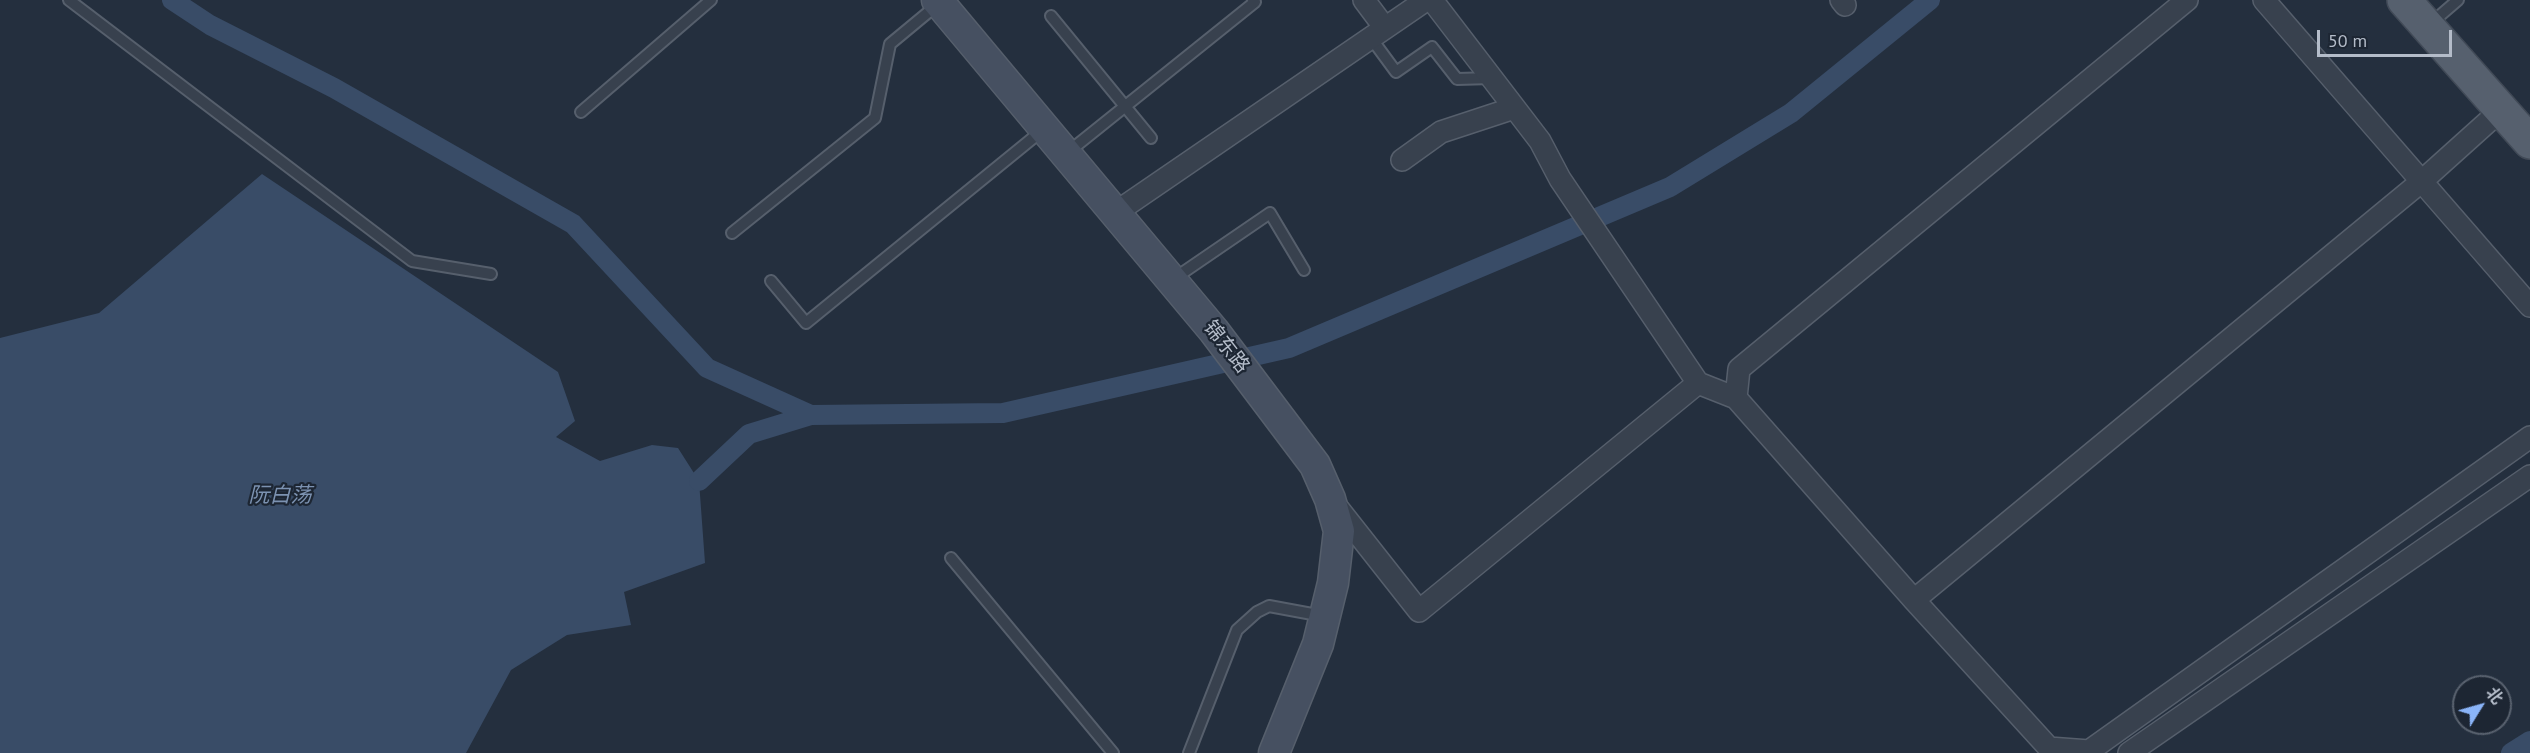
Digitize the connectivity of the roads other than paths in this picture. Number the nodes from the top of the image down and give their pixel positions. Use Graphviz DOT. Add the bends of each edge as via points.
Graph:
graph roads {
  1 [pos="69,0"];
  2 [pos="711,0"];
  3 [pos="1253,0"];
  4 [pos="1364,0"];
  5 [pos="1426,0"];
  6 [pos="1432,0"];
  7 [pos="2187,0"];
  8 [pos="2264,0"];
  9 [pos="2404,0"];
  10 [pos="2458,0"];
  11 [pos="938,1"];
  12 [pos="1051,16"];
  13 [pos="2427,26"];
  14 [pos="1378,33"];
  15 [pos="1492,78"];
  16 [pos="1125,106"];
  17 [pos="1514,108"];
  18 [pos="2501,110"];
  19 [pos="580,112"];
  20 [pos="1045,129"];
  21 [pos="1151,138"];
  22 [pos="2530,142"];
  23 [pos="1066,153"];
  24 [pos="1402,160"];
  25 [pos="2422,181"];
  26 [pos="1115,213"];
  27 [pos="732,233"];
  28 [pos="1304,270"];
  29 [pos="491,274"];
  30 [pos="1171,280"];
  31 [pos="771,281"];
  32 [pos="2530,306"];
  33 [pos="1698,383"];
  34 [pos="1736,398"];
  35 [pos="2530,437"];
  36 [pos="2530,476"];
  37 [pos="1330,499"];
  38 [pos="951,558"];
  39 [pos="1914,600"];
  40 [pos="1325,616"];
  41 [pos="1113,753"];
  42 [pos="1189,753"];
  43 [pos="1274,753"];
  44 [pos="2129,753"];
  1 -- 29 [label="lane" via="412,261"];
  2 -- 19 [label="lane"];
  3 -- 16 [label="lane"];
  4 -- 14 [label="street"];
  5 -- 14 [label="street"];
  6 -- 15 [label="street"];
  7 -- 34 [label="street" via="1739,369"];
  8 -- 25 [label="street"];
  9 -- 13 [label="main road"];
  10 -- 13 [label="lane"];
  11 -- 20 [label="main road, 锦东路"];
  11 -- 27 [label="lane" via="890,44 875,118"];
  12 -- 16 [label="lane"];
  13 -- 18 [label="main road"];
  14 -- 15 [label="lane" via="1396,72 1432,47 1457,79"];
  14 -- 26 [label="street"];
  15 -- 17 [label="street"];
  16 -- 21 [label="lane"];
  16 -- 23 [label="lane"];
  17 -- 24 [label="street" via="1441,132"];
  17 -- 33 [label="street" via="1540,141 1575,202"];
  18 -- 22 [label="main road"];
  18 -- 25 [label="street"];
  20 -- 23 [label="main road, 锦东路"];
  20 -- 31 [label="lane" via="806,323"];
  23 -- 26 [label="main road, 锦东路"];
  25 -- 32 [label="street"];
  25 -- 39 [label="street"];
  26 -- 30 [label="main road, 锦东路"];
  28 -- 30 [label="lane" via="1270,213"];
  30 -- 37 [label="main road, 锦东路" via="1315,465"];
  33 -- 34 [label="street"];
  33 -- 37 [label="street" via="1419,611"];
  34 -- 39 [label="street"];
  35 -- 39 [label="street" via="2089,751 2049,748"];
  36 -- 44 [label="street"];
  37 -- 40 [label="main road, 锦东路" via="1339,531"];
  38 -- 41 [label="lane"];
  40 -- 42 [label="lane" via="1269,606 1237,630"];
  40 -- 43 [label="main road, 锦东路" via="1318,644"];
}
